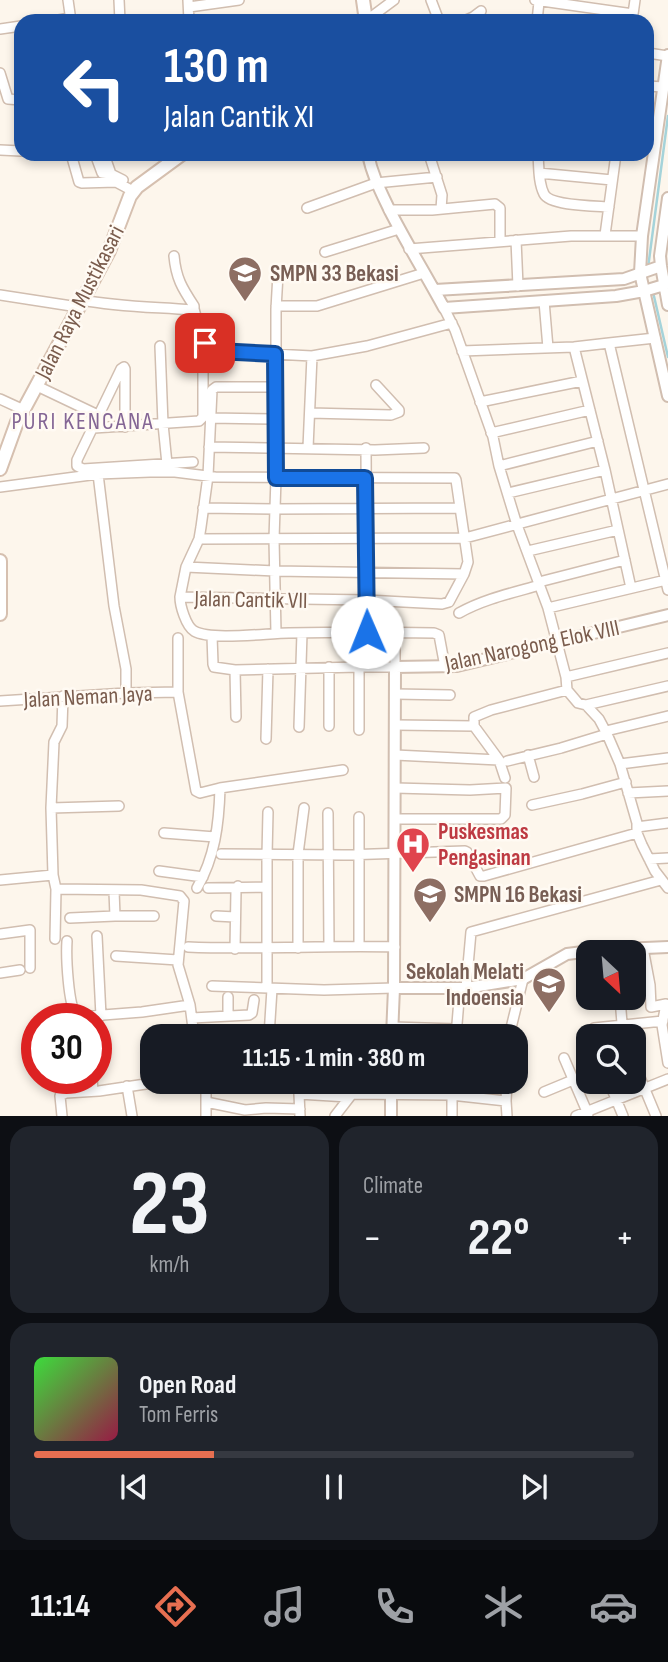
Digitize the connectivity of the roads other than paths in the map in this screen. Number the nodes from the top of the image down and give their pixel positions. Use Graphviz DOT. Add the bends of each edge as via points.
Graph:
graph roads {
  1 [pos="239,0"];
  2 [pos="394,0"];
  3 [pos="225,1"];
  4 [pos="537,1"];
  5 [pos="188,3"];
  6 [pos="481,11"];
  7 [pos="375,14"];
  8 [pos="478,14"];
  9 [pos="610,14"];
  10 [pos="668,55"];
  11 [pos="0,73"];
  12 [pos="654,86"];
  13 [pos="663,87"];
  14 [pos="14,99"];
  15 [pos="654,151"];
  16 [pos="73,161"];
  17 [pos="98,161"];
  18 [pos="106,161"];
  19 [pos="173,161"];
  20 [pos="369,161"];
  21 [pos="431,161"];
  22 [pos="538,161"];
  23 [pos="615,161"];
  24 [pos="653,161"];
  25 [pos="539,173"];
  26 [pos="111,174"];
  27 [pos="437,177"];
  28 [pos="612,180"];
  29 [pos="376,183"];
  30 [pos="135,189"];
  31 [pos="668,198"];
  32 [pos="609,207"];
  33 [pos="307,208"];
  34 [pos="441,209"];
  35 [pos="389,210"];
  36 [pos="399,229"];
  37 [pos="605,235"];
  38 [pos="642,236"];
  39 [pos="516,240"];
  40 [pos="500,241"];
  41 [pos="409,249"];
  42 [pos="325,252"];
  43 [pos="174,256"];
  44 [pos="654,268"];
  45 [pos="424,273"];
  46 [pos="278,274"];
  47 [pos="519,286"];
  48 [pos="657,287"];
  49 [pos="435,290"];
  50 [pos="0,295"];
  51 [pos="544,301"];
  52 [pos="80,304"];
  53 [pos="668,305"];
  54 [pos="276,306"];
  55 [pos="444,307"];
  56 [pos="194,309"];
  57 [pos="452,323"];
  58 [pos="655,338"];
  59 [pos="608,343"];
  60 [pos="160,346"];
  61 [pos="574,346"];
  62 [pos="548,348"];
  63 [pos="462,351"];
  64 [pos="275,354"];
  65 [pos="312,356"];
  66 [pos="203,369"];
  67 [pos="582,381"];
  68 [pos="376,385"];
  69 [pos="37,386"];
  70 [pos="275,387"];
  71 [pos="668,396"];
  72 [pos="0,399"];
  73 [pos="480,402"];
  74 [pos="24,410"];
  75 [pos="590,411"];
  76 [pos="310,413"];
  77 [pos="100,416"];
  78 [pos="210,418"];
  79 [pos="275,419"];
  80 [pos="163,425"];
  81 [pos="125,427"];
  82 [pos="94,428"];
  83 [pos="491,433"];
  84 [pos="598,441"];
  85 [pos="209,447"];
  86 [pos="275,448"];
  87 [pos="308,448"];
  88 [pos="424,448"];
  89 [pos="366,449"];
  90 [pos="193,462"];
  91 [pos="167,464"];
  92 [pos="499,466"];
  93 [pos="0,469"];
  94 [pos="605,470"];
  95 [pos="98,474"];
  96 [pos="208,476"];
  97 [pos="276,478"];
  98 [pos="365,478"];
  99 [pos="668,484"];
  100 [pos="0,487"];
  101 [pos="644,491"];
  102 [pos="508,493"];
  103 [pos="612,499"];
  104 [pos="203,508"];
  105 [pos="366,508"];
  106 [pos="460,508"];
  107 [pos="275,509"];
  108 [pos="517,525"];
  109 [pos="618,530"];
  110 [pos="274,538"];
  111 [pos="465,538"];
  112 [pos="199,539"];
  113 [pos="365,539"];
  114 [pos="528,551"];
  115 [pos="625,560"];
  116 [pos="0,561"];
  117 [pos="186,567"];
  118 [pos="275,571"];
  119 [pos="366,573"];
  120 [pos="464,574"];
  121 [pos="666,580"];
  122 [pos="539,584"];
  123 [pos="631,588"];
  124 [pos="668,590"];
  125 [pos="180,597"];
  126 [pos="275,600"];
  127 [pos="366,600"];
  128 [pos="548,608"];
  129 [pos="459,613"];
  130 [pos="0,614"];
  131 [pos="668,615"];
  132 [pos="367,632"];
  133 [pos="395,632"];
  134 [pos="276,633"];
  135 [pos="302,633"];
  136 [pos="212,636"];
  137 [pos="178,638"];
  138 [pos="557,640"];
  139 [pos="668,653"];
  140 [pos="329,667"];
  141 [pos="359,667"];
  142 [pos="395,667"];
  143 [pos="445,667"];
  144 [pos="268,669"];
  145 [pos="300,669"];
  146 [pos="235,670"];
  147 [pos="566,677"];
  148 [pos="668,686"];
  149 [pos="568,690"];
  150 [pos="178,692"];
  151 [pos="127,693"];
  152 [pos="395,694"];
  153 [pos="450,695"];
  154 [pos="63,696"];
  155 [pos="0,701"];
  156 [pos="586,705"];
  157 [pos="668,716"];
  158 [pos="236,717"];
  159 [pos="475,721"];
  160 [pos="395,725"];
  161 [pos="329,726"];
  162 [pos="299,727"];
  163 [pos="359,730"];
  164 [pos="606,733"];
  165 [pos="266,740"];
  166 [pos="395,755"];
  167 [pos="528,755"];
  168 [pos="668,758"];
  169 [pos="503,760"];
  170 [pos="620,764"];
  171 [pos="343,770"];
  172 [pos="534,777"];
  173 [pos="626,782"];
  174 [pos="506,783"];
  175 [pos="220,788"];
  176 [pos="395,788"];
  177 [pos="668,791"];
  178 [pos="628,793"];
  179 [pos="532,805"];
  180 [pos="119,806"];
  181 [pos="51,808"];
  182 [pos="304,808"];
  183 [pos="268,812"];
  184 [pos="328,813"];
  185 [pos="359,817"];
  186 [pos="395,819"];
  187 [pos="668,823"];
  188 [pos="637,830"];
  189 [pos="164,833"];
  190 [pos="215,837"];
  191 [pos="395,853"];
  192 [pos="221,854"];
  193 [pos="298,854"];
  194 [pos="329,854"];
  195 [pos="360,854"];
  196 [pos="267,855"];
  197 [pos="668,858"];
  198 [pos="649,859"];
  199 [pos="159,871"];
  200 [pos="53,875"];
  201 [pos="203,877"];
  202 [pos="0,880"];
  203 [pos="664,884"];
  204 [pos="238,886"];
  205 [pos="267,887"];
  206 [pos="197,888"];
  207 [pos="208,888"];
  208 [pos="56,889"];
  209 [pos="114,891"];
  210 [pos="115,916"];
  211 [pos="154,916"];
  212 [pos="216,916"];
  213 [pos="235,917"];
  214 [pos="70,918"];
  215 [pos="0,934"];
  216 [pos="97,936"];
  217 [pos="13,937"];
  218 [pos="0,939"];
  219 [pos="55,939"];
  220 [pos="67,941"];
  221 [pos="359,946"];
  222 [pos="188,947"];
  223 [pos="329,947"];
  224 [pos="395,947"];
  225 [pos="668,947"];
  226 [pos="267,948"];
  227 [pos="298,948"];
  228 [pos="646,948"];
  229 [pos="235,949"];
  230 [pos="576,953"];
  231 [pos="116,956"];
  232 [pos="178,960"];
  233 [pos="646,964"];
  234 [pos="0,973"];
  235 [pos="523,979"];
  236 [pos="212,986"];
  237 [pos="270,988"];
  238 [pos="394,988"];
  239 [pos="463,988"];
  240 [pos="228,997"];
  241 [pos="254,1000"];
  242 [pos="72,1003"];
  243 [pos="100,1003"];
  244 [pos="190,1005"];
  245 [pos="112,1015"];
  246 [pos="228,1016"];
  247 [pos="192,1018"];
  248 [pos="664,1023"];
  249 [pos="193,1024"];
  250 [pos="270,1024"];
  251 [pos="392,1024"];
  252 [pos="457,1024"];
  253 [pos="513,1024"];
  254 [pos="642,1024"];
  255 [pos="564,1058"];
  256 [pos="668,1063"];
  257 [pos="668,1079"];
  258 [pos="573,1080"];
  259 [pos="140,1084"];
  260 [pos="127,1086"];
  261 [pos="646,1087"];
  262 [pos="112,1088"];
  263 [pos="544,1092"];
  264 [pos="646,1093"];
  265 [pos="62,1094"];
  266 [pos="206,1094"];
  267 [pos="390,1094"];
  268 [pos="507,1094"];
  269 [pos="614,1094"];
  270 [pos="629,1094"];
  271 [pos="350,1096"];
  272 [pos="451,1096"];
  273 [pos="616,1099"];
  274 [pos="506,1101"];
  275 [pos="206,1102"];
  276 [pos="300,1113"];
  277 [pos="587,1114"];
  278 [pos="62,1116"];
  279 [pos="132,1116"];
  280 [pos="206,1116"];
  281 [pos="335,1116"];
  282 [pos="391,1116"];
  283 [pos="452,1116"];
  284 [pos="507,1116"];
  285 [pos="576,1116"];
  286 [pos="623,1116"];
  287 [pos="656,1116"];
  1 -- 3 [label="street"];
  2 -- 7 [label="street"];
  3 -- 5 [label="street"];
  4 -- 9 [label="street"];
  6 -- 8 [label="street"];
  10 -- 13 [label="street"];
  11 -- 14 [label="street" via="8,99"];
  12 -- 13 [label="street"];
  13 -- 15 [label="street"];
  16 -- 30 [label="street" via="79,182 116,182"];
  17 -- 26 [label="street" via="102,173"];
  18 -- 26 [label="street"];
  19 -- 30 [label="main road"];
  20 -- 29 [label="street"];
  21 -- 27 [label="street"];
  22 -- 25 [label="street"];
  23 -- 28 [label="street"];
  24 -- 38 [label="street"];
  25 -- 28 [label="street"];
  25 -- 32 [label="street" via="549,200"];
  26 -- 30 [label="street"];
  27 -- 29 [label="street"];
  27 -- 34 [label="street"];
  28 -- 32 [label="street"];
  29 -- 33 [label="street"];
  29 -- 35 [label="street"];
  30 -- 52 [label="main road, Jalan Raya Mustikasari"];
  31 -- 44 [label="street"];
  32 -- 37 [label="street"];
  34 -- 35 [label="street"];
  34 -- 40 [label="street" via="495,204 500,208"];
  35 -- 36 [label="street"];
  36 -- 41 [label="street"];
  36 -- 42 [label="street"];
  37 -- 38 [label="street"];
  37 -- 39 [label="street"];
  38 -- 44 [label="street"];
  39 -- 40 [label="street"];
  39 -- 47 [label="street"];
  40 -- 41 [label="street"];
  41 -- 45 [label="street"];
  43 -- 56 [label="street" via="175,272"];
  44 -- 47 [label="street" via="624,279"];
  44 -- 48 [label="street"];
  44 -- 48 [label="street"];
  45 -- 49 [label="street"];
  45 -- 54 [label="street" via="317,306"];
  46 -- 54 [label="street"];
  47 -- 49 [label="street"];
  48 -- 51 [label="street" via="590,299"];
  48 -- 53 [label="street"];
  48 -- 58 [label="street"];
  49 -- 55 [label="street"];
  50 -- 52 [label="street"];
  51 -- 55 [label="street"];
  51 -- 62 [label="street"];
  52 -- 56 [label="street"];
  52 -- 69 [label="main road, Jalan Raya Mustikasari"];
  54 -- 64 [label="street"];
  55 -- 57 [label="street"];
  56 -- 64 [label="street" via="203,339 214,351"];
  57 -- 63 [label="street"];
  57 -- 65 [label="street"];
  58 -- 59 [label="street"];
  58 -- 71 [label="street"];
  59 -- 61 [label="street"];
  59 -- 101 [label="street"];
  60 -- 80 [label="street"];
  61 -- 62 [label="street"];
  61 -- 67 [label="street"];
  62 -- 63 [label="street"];
  63 -- 73 [label="street"];
  64 -- 65 [label="street"];
  64 -- 70 [label="street"];
  65 -- 76 [label="street"];
  66 -- 80 [label="street" via="202,418"];
  67 -- 73 [label="street"];
  67 -- 75 [label="street"];
  68 -- 76 [label="street" via="400,412"];
  69 -- 74 [label="main road, Jalan Raya Mustikasari"];
  69 -- 77 [label="street"];
  70 -- 78 [label="street" via="215,387"];
  70 -- 79 [label="street"];
  72 -- 74 [label="street"];
  73 -- 83 [label="street"];
  74 -- 93 [label="main road, Jalan Raya Mustikasari"];
  75 -- 83 [label="street"];
  75 -- 84 [label="street"];
  76 -- 87 [label="street"];
  77 -- 81 [label="street" via="124,368"];
  77 -- 82 [label="street"];
  78 -- 79 [label="street"];
  78 -- 85 [label="street"];
  79 -- 86 [label="street"];
  80 -- 81 [label="street"];
  80 -- 91 [label="street"];
  81 -- 82 [label="street"];
  82 -- 91 [label="street" via="77,460 80,468"];
  83 -- 92 [label="street"];
  84 -- 92 [label="street"];
  84 -- 94 [label="street"];
  85 -- 86 [label="street"];
  85 -- 96 [label="street"];
  86 -- 87 [label="street"];
  86 -- 97 [label="street"];
  87 -- 89 [label="street"];
  88 -- 89 [label="street"];
  89 -- 98 [label="street"];
  90 -- 91 [label="street"];
  92 -- 102 [label="street"];
  94 -- 102 [label="street"];
  94 -- 103 [label="street"];
  95 -- 96 [label="street" via="175,471"];
  95 -- 100 [label="street"];
  95 -- 151 [label="street"];
  96 -- 97 [label="street"];
  96 -- 104 [label="street"];
  97 -- 98 [label="street"];
  97 -- 107 [label="street"];
  98 -- 105 [label="street"];
  98 -- 106 [label="street" via="455,478"];
  99 -- 101 [label="street"];
  101 -- 103 [label="street"];
  101 -- 121 [label="street"];
  102 -- 108 [label="street"];
  103 -- 108 [label="street"];
  103 -- 109 [label="street"];
  104 -- 107 [label="street"];
  104 -- 112 [label="street"];
  105 -- 106 [label="street"];
  105 -- 107 [label="street"];
  105 -- 113 [label="street"];
  106 -- 111 [label="street"];
  107 -- 110 [label="street"];
  108 -- 111 [label="street"];
  108 -- 114 [label="street"];
  109 -- 114 [label="street"];
  109 -- 115 [label="street"];
  110 -- 112 [label="street"];
  110 -- 113 [label="street"];
  110 -- 118 [label="street"];
  111 -- 113 [label="street"];
  111 -- 120 [label="street" via="468,562"];
  112 -- 117 [label="street"];
  113 -- 119 [label="street"];
  114 -- 122 [label="street"];
  115 -- 122 [label="street"];
  115 -- 123 [label="street"];
  116 -- 130 [label="main road"];
  117 -- 118 [label="street"];
  117 -- 125 [label="street"];
  118 -- 119 [label="street"];
  118 -- 126 [label="street"];
  119 -- 120 [label="street"];
  119 -- 127 [label="street"];
  120 -- 127 [label="street, Jalan Cantik VII" via="449,602 442,604"];
  121 -- 123 [label="street"];
  121 -- 124 [label="street"];
  122 -- 128 [label="street"];
  122 -- 129 [label="street"];
  123 -- 128 [label="street"];
  125 -- 126 [label="street, Jalan Cantik VII"];
  125 -- 136 [label="street" via="192,630"];
  126 -- 127 [label="street, Jalan Cantik VII"];
  126 -- 134 [label="street"];
  127 -- 132 [label="street"];
  128 -- 138 [label="street"];
  131 -- 138 [label="street, Jalan Narogong Elok VIII"];
  132 -- 133 [label="street"];
  132 -- 135 [label="street"];
  133 -- 142 [label="street"];
  133 -- 143 [label="street" via="439,635"];
  134 -- 135 [label="street"];
  134 -- 136 [label="street"];
  135 -- 145 [label="street"];
  136 -- 146 [label="street" via="214,667"];
  137 -- 150 [label="street"];
  138 -- 143 [label="street, Jalan Narogong Elok VIII"];
  138 -- 147 [label="street"];
  139 -- 147 [label="street"];
  140 -- 141 [label="street"];
  140 -- 145 [label="street"];
  140 -- 161 [label="street"];
  141 -- 142 [label="street"];
  141 -- 163 [label="street"];
  142 -- 143 [label="street, Jalan Narogong Elok VIII"];
  142 -- 152 [label="street"];
  144 -- 145 [label="street"];
  144 -- 146 [label="street"];
  144 -- 165 [label="street"];
  145 -- 162 [label="street"];
  146 -- 158 [label="street"];
  147 -- 149 [label="street"];
  148 -- 156 [label="street"];
  149 -- 156 [label="street"];
  149 -- 159 [label="street" via="492,709"];
  150 -- 151 [label="street, Jalan Neman Jaya"];
  150 -- 175 [label="street, Jalan Neman Jaya" via="196,790"];
  151 -- 154 [label="street, Jalan Neman Jaya"];
  152 -- 153 [label="street"];
  152 -- 160 [label="street"];
  154 -- 155 [label="street, Jalan Neman Jaya"];
  154 -- 181 [label="street" via="62,726 54,742"];
  156 -- 164 [label="street"];
  157 -- 164 [label="street"];
  159 -- 160 [label="street"];
  159 -- 169 [label="street"];
  160 -- 166 [label="street"];
  164 -- 167 [label="street"];
  164 -- 170 [label="street"];
  166 -- 169 [label="street"];
  166 -- 176 [label="street"];
  167 -- 169 [label="street"];
  167 -- 172 [label="street"];
  168 -- 170 [label="street"];
  169 -- 174 [label="street"];
  170 -- 173 [label="street"];
  171 -- 175 [label="street, Jalan Neman Jaya"];
  173 -- 178 [label="street"];
  173 -- 179 [label="street"];
  174 -- 176 [label="street" via="470,790"];
  174 -- 186 [label="street" via="501,819"];
  175 -- 190 [label="street"];
  176 -- 186 [label="street"];
  177 -- 178 [label="street"];
  178 -- 188 [label="street"];
  180 -- 181 [label="street"];
  181 -- 200 [label="street"];
  182 -- 193 [label="street"];
  183 -- 196 [label="street"];
  184 -- 194 [label="street"];
  185 -- 195 [label="street"];
  186 -- 191 [label="street"];
  187 -- 188 [label="street"];
  188 -- 191 [label="street" via="484,876 467,852"];
  188 -- 198 [label="street"];
  189 -- 190 [label="street"];
  190 -- 201 [label="street"];
  191 -- 195 [label="street"];
  191 -- 224 [label="street"];
  192 -- 196 [label="street"];
  193 -- 194 [label="street"];
  193 -- 196 [label="street"];
  193 -- 227 [label="street"];
  194 -- 195 [label="street"];
  194 -- 223 [label="street"];
  195 -- 221 [label="street"];
  196 -- 205 [label="street"];
  197 -- 198 [label="street"];
  198 -- 203 [label="street"];
  199 -- 201 [label="street"];
  200 -- 202 [label="street"];
  200 -- 208 [label="street"];
  201 -- 206 [label="street"];
  203 -- 239 [label="street" via="471,932"];
  204 -- 205 [label="street"];
  204 -- 207 [label="street"];
  204 -- 213 [label="street"];
  205 -- 226 [label="street"];
  208 -- 209 [label="street"];
  208 -- 219 [label="street"];
  209 -- 210 [label="street"];
  209 -- 232 [label="street" via="180,896 184,901"];
  210 -- 211 [label="street"];
  210 -- 214 [label="street"];
  212 -- 213 [label="street"];
  213 -- 229 [label="street"];
  215 -- 234 [label="street" via="30,930 25,969"];
  216 -- 243 [label="street"];
  217 -- 218 [label="street"];
  220 -- 242 [label="street"];
  221 -- 223 [label="street"];
  221 -- 224 [label="street"];
  222 -- 229 [label="street"];
  223 -- 227 [label="street"];
  224 -- 238 [label="street"];
  225 -- 228 [label="street"];
  226 -- 227 [label="street"];
  226 -- 229 [label="street"];
  226 -- 237 [label="street"];
  230 -- 235 [label="street"];
  231 -- 232 [label="street"];
  232 -- 244 [label="street"];
  233 -- 248 [label="street" via="651,1007 666,1004"];
  235 -- 239 [label="street"];
  235 -- 253 [label="street"];
  236 -- 237 [label="street"];
  237 -- 238 [label="street"];
  237 -- 250 [label="street"];
  238 -- 239 [label="street"];
  238 -- 251 [label="street"];
  239 -- 252 [label="street"];
  240 -- 246 [label="street"];
  241 -- 246 [label="street" via="251,1014"];
  244 -- 245 [label="street"];
  244 -- 247 [label="street"];
  246 -- 247 [label="street"];
  247 -- 249 [label="street"];
  248 -- 254 [label="street"];
  248 -- 256 [label="street"];
  255 -- 258 [label="street"];
  257 -- 261 [label="street"];
  258 -- 263 [label="street"];
  258 -- 277 [label="street"];
  259 -- 260 [label="street"];
  260 -- 262 [label="street"];
  260 -- 279 [label="street"];
  264 -- 287 [label="street"];
  265 -- 278 [label="street"];
  266 -- 275 [label="street"];
  267 -- 271 [label="street"];
  267 -- 272 [label="street"];
  267 -- 282 [label="street"];
  268 -- 274 [label="street"];
  269 -- 273 [label="street"];
  270 -- 273 [label="street"];
  271 -- 276 [label="street" via="299,1094"];
  271 -- 281 [label="street"];
  272 -- 274 [label="street"];
  272 -- 283 [label="street"];
  273 -- 277 [label="street"];
  273 -- 286 [label="street"];
  274 -- 284 [label="street"];
  275 -- 276 [label="street"];
  275 -- 280 [label="street"];
  277 -- 285 [label="street"];
}
